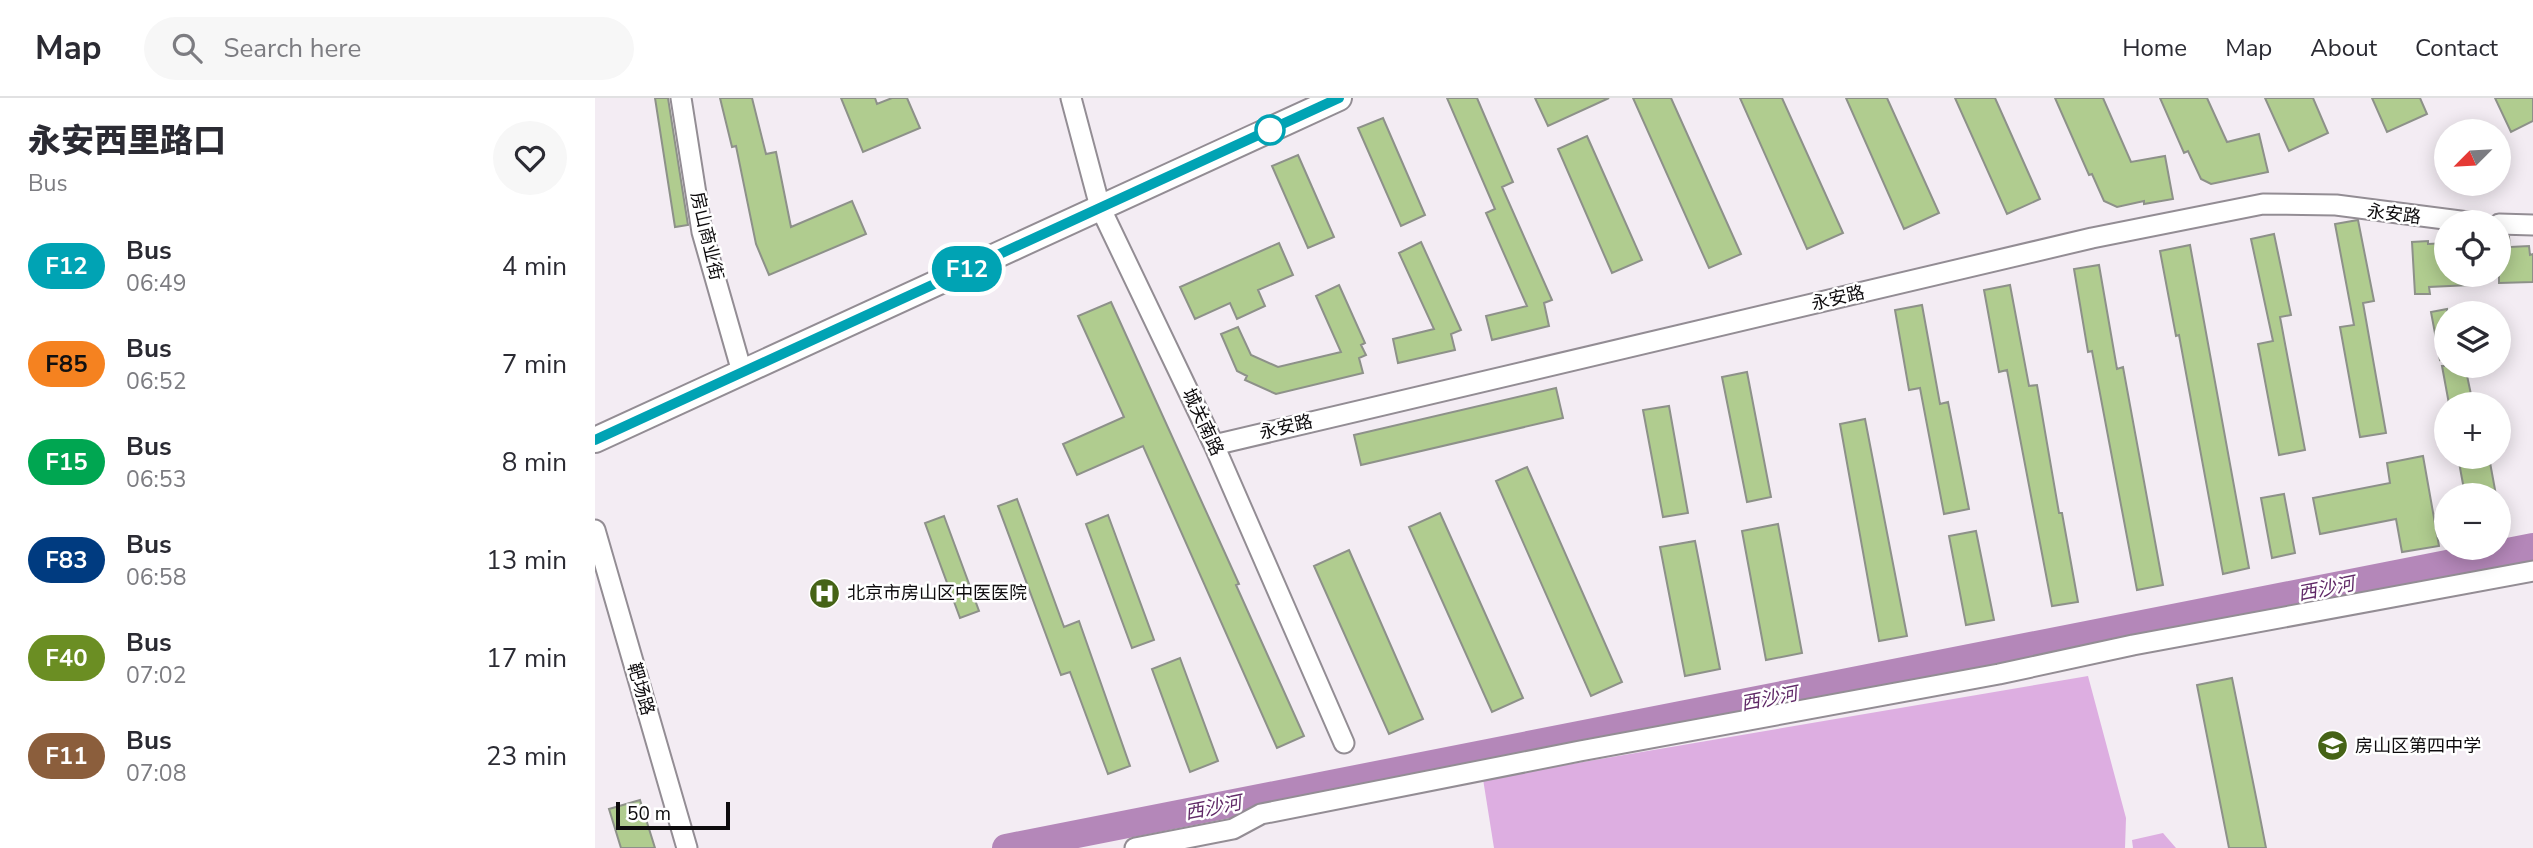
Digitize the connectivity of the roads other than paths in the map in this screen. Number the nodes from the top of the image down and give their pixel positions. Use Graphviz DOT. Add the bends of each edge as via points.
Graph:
graph roads {
  1 [pos="681,98"];
  2 [pos="1071,98"];
  3 [pos="1339,98"];
  4 [pos="1100,207"];
  5 [pos="2434,218"];
  6 [pos="2511,224"];
  7 [pos="2533,225"];
  8 [pos="742,372"];
  9 [pos="595,440"];
  10 [pos="1214,445"];
  11 [pos="595,530"];
  12 [pos="2533,571"];
  13 [pos="1344,743"];
  14 [pos="687,848"];
  15 [pos="1135,848"];
  1 -- 8 [label="street, 房山商业街" via="702,232"];
  2 -- 4 [label="street, 城关南路"];
  3 -- 4 [label="main road"];
  4 -- 8 [label="main road"];
  4 -- 10 [label="street, 城关南路"];
  5 -- 10 [label="street, 永安路" via="2336,205 2263,204 2092,238"];
  6 -- 7 [label="street"];
  8 -- 9 [label="main road"];
  10 -- 13 [label="street, 城关南路"];
  11 -- 14 [label="street, 靶场路"];
  12 -- 15 [label="street" via="1261,814 1233,829"];
}
